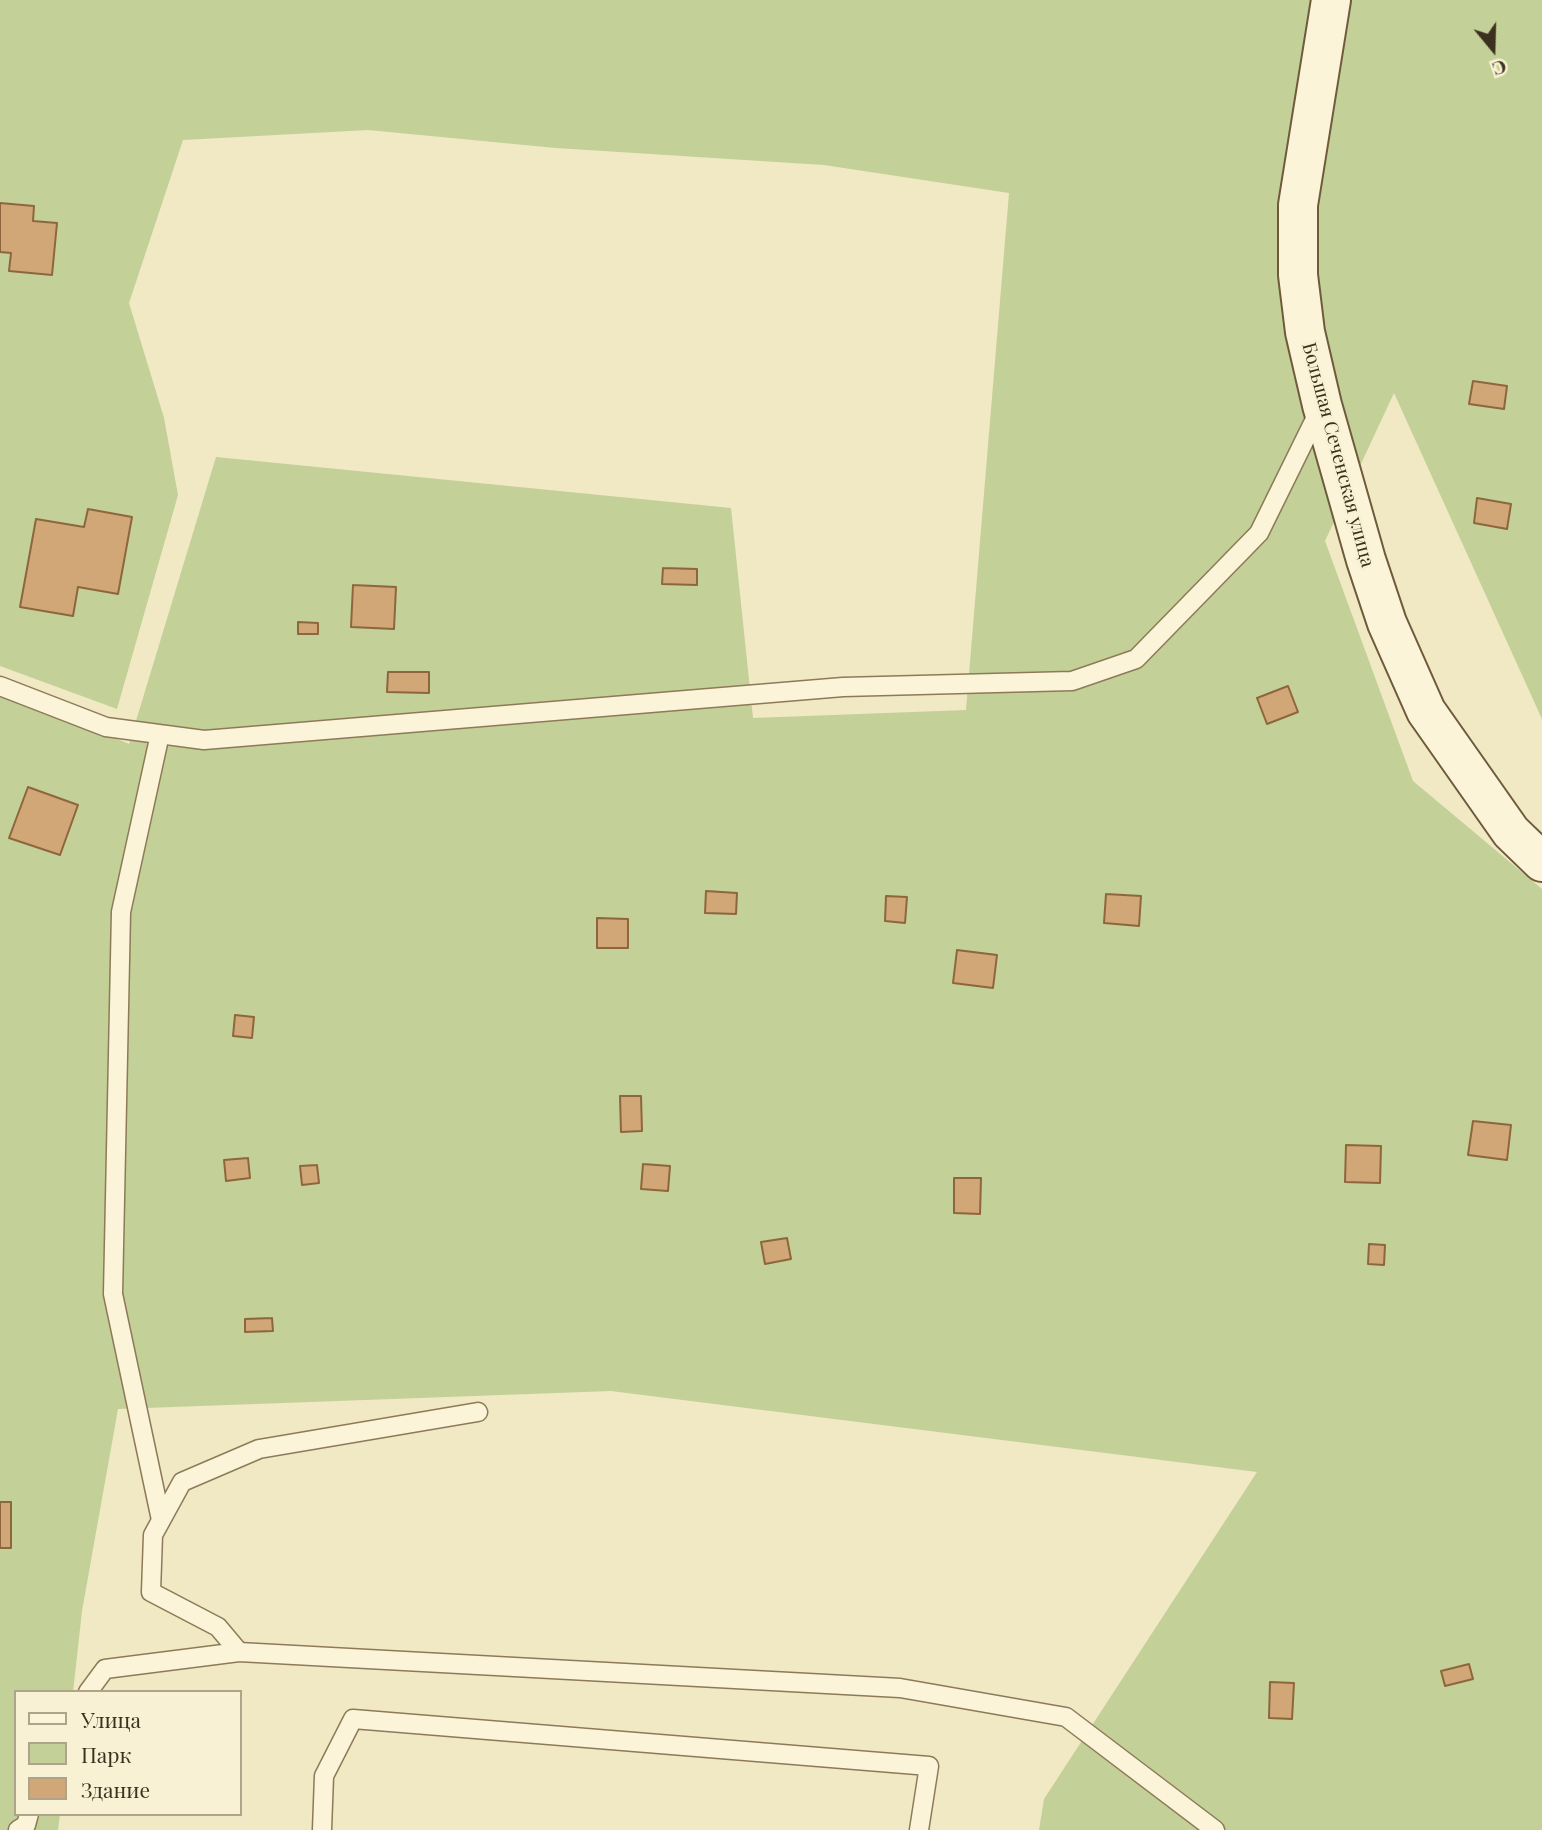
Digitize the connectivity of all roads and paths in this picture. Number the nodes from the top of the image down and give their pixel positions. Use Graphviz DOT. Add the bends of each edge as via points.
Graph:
graph roads {
  1 [pos="1331,0"];
  2 [pos="1322,405"];
  3 [pos="0,686"];
  4 [pos="160,734"];
  5 [pos="1542,862"];
  6 [pos="478,1412"];
  7 [pos="162,1520"];
  8 [pos="239,1652"];
  9 [pos="89,1690"];
  10 [pos="28,1816"];
  11 [pos="18,1830"];
  12 [pos="322,1830"];
  13 [pos="919,1830"];
  14 [pos="1215,1830"];
  1 -- 2 [label="street, Большая Сеченская улица" via="1298,205 1303,321"];
  2 -- 4 [label="lane" via="1259,533 1136,659 1072,681 843,687 204,740"];
  2 -- 5 [label="street, Большая Сеченская улица" via="1370,573 1426,711 1511,832"];
  3 -- 4 [label="lane" via="106,727"];
  4 -- 7 [label="lane" via="121,912 113,1294"];
  6 -- 7 [label="lane" via="259,1449 182,1482"];
  7 -- 8 [label="lane" via="153,1535 151,1592 218,1627"];
  8 -- 9 [label="lane" via="105,1669"];
  8 -- 14 [label="lane" via="900,1688 1066,1717"];
  10 -- 11 [label="lane"];
  12 -- 13 [label="lane" via="324,1776 353,1718 929,1766"];
}
